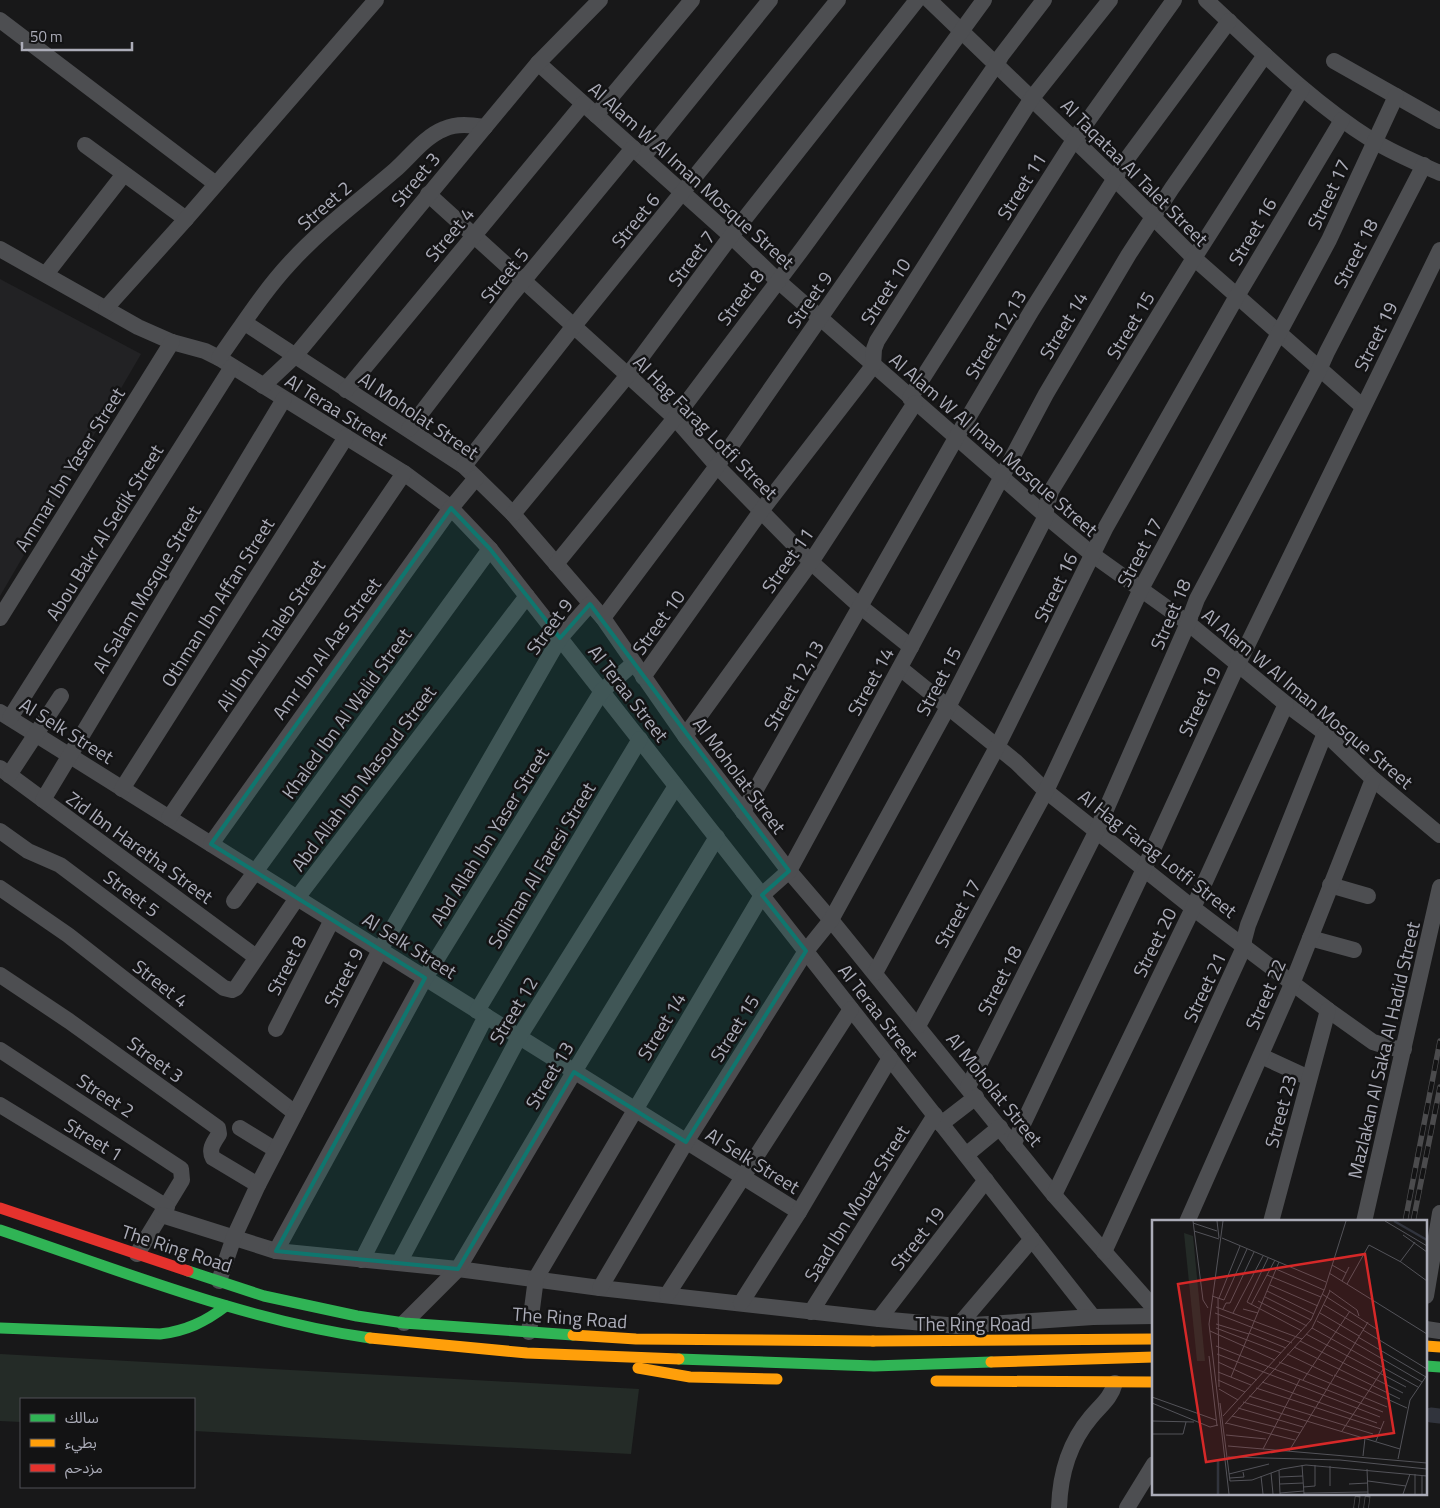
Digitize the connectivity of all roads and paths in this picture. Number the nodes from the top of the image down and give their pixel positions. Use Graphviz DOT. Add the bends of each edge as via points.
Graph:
graph roads {
  1 [pos="376,0"];
  2 [pos="600,0"];
  3 [pos="692,0"];
  4 [pos="770,0"];
  5 [pos="838,0"];
  6 [pos="917,0"];
  7 [pos="930,0"];
  8 [pos="984,0"];
  9 [pos="1044,0"];
  10 [pos="1110,0"];
  11 [pos="1174,0"];
  12 [pos="1206,0"];
  13 [pos="0,20"];
  14 [pos="1229,21"];
  15 [pos="961,31"];
  16 [pos="1265,55"];
  17 [pos="1334,61"];
  18 [pos="538,63"];
  19 [pos="996,65"];
  20 [pos="1302,89"];
  21 [pos="1396,96"];
  22 [pos="1032,98"];
  23 [pos="583,104"];
  24 [pos="596,115"];
  25 [pos="1342,120"];
  26 [pos="1440,121"];
  27 [pos="484,127"];
  28 [pos="1074,140"];
  29 [pos="1374,141"];
  30 [pos="85,145"];
  31 [pos="638,153"];
  32 [pos="1424,165"];
  33 [pos="1440,173"];
  34 [pos="124,174"];
  35 [pos="1114,178"];
  36 [pos="216,184"];
  37 [pos="683,193"];
  38 [pos="428,194"];
  39 [pos="1153,218"];
  40 [pos="186,219"];
  41 [pos="474,235"];
  42 [pos="731,236"];
  43 [pos="0,249"];
  44 [pos="1440,250"];
  45 [pos="1194,258"];
  46 [pos="46,274"];
  47 [pos="777,280"];
  48 [pos="524,282"];
  49 [pos="1237,296"];
  50 [pos="106,308"];
  51 [pos="820,318"];
  52 [pos="245,323"];
  53 [pos="573,327"];
  54 [pos="1279,333"];
  55 [pos="172,342"];
  56 [pos="294,356"];
  57 [pos="226,362"];
  58 [pos="873,366"];
  59 [pos="1319,370"];
  60 [pos="628,375"];
  61 [pos="263,386"];
  62 [pos="346,390"];
  63 [pos="284,399"];
  64 [pos="913,401"];
  65 [pos="1362,406"];
  66 [pos="675,418"];
  67 [pos="408,429"];
  68 [pos="346,437"];
  69 [pos="956,438"];
  70 [pos="464,466"];
  71 [pos="717,466"];
  72 [pos="404,473"];
  73 [pos="476,478"];
  74 [pos="1002,478"];
  75 [pos="451,508"];
  76 [pos="761,511"];
  77 [pos="514,514"];
  78 [pos="1046,516"];
  79 [pos="490,549"];
  80 [pos="1093,554"];
  81 [pos="811,562"];
  82 [pos="556,564"];
  83 [pos="1141,589"];
  84 [pos="527,596"];
  85 [pos="590,604"];
  86 [pos="861,607"];
  87 [pos="0,618"];
  88 [pos="603,618"];
  89 [pos="1188,623"];
  90 [pos="560,638"];
  91 [pos="911,647"];
  92 [pos="634,663"];
  93 [pos="1238,664"];
  94 [pos="900,668"];
  95 [pos="643,677"];
  96 [pos="602,691"];
  97 [pos="61,696"];
  98 [pos="1286,704"];
  99 [pos="948,707"];
  100 [pos="5,715"];
  101 [pos="1325,733"];
  102 [pos="36,734"];
  103 [pos="685,736"];
  104 [pos="640,739"];
  105 [pos="998,747"];
  106 [pos="69,756"];
  107 [pos="5,771"];
  108 [pos="1373,780"];
  109 [pos="676,786"];
  110 [pos="122,789"];
  111 [pos="1046,791"];
  112 [pos="43,800"];
  113 [pos="742,812"];
  114 [pos="169,818"];
  115 [pos="1097,830"];
  116 [pos="0,831"];
  117 [pos="1440,835"];
  118 [pos="717,837"];
  119 [pos="211,844"];
  120 [pos="1144,869"];
  121 [pos="789,871"];
  122 [pos="255,872"];
  123 [pos="1330,885"];
  124 [pos="1440,887"];
  125 [pos="0,888"];
  126 [pos="762,895"];
  127 [pos="1368,896"];
  128 [pos="297,898"];
  129 [pos="234,901"];
  130 [pos="1193,908"];
  131 [pos="332,920"];
  132 [pos="831,920"];
  133 [pos="1310,938"];
  134 [pos="1244,947"];
  135 [pos="380,950"];
  136 [pos="1354,950"];
  137 [pos="806,951"];
  138 [pos="256,958"];
  139 [pos="875,973"];
  140 [pos="0,975"];
  141 [pos="425,978"];
  142 [pos="1292,984"];
  143 [pos="236,988"];
  144 [pos="851,1009"];
  145 [pos="1328,1010"];
  146 [pos="481,1013"];
  147 [pos="918,1026"];
  148 [pos="276,1029"];
  149 [pos="519,1037"];
  150 [pos="1404,1049"];
  151 [pos="0,1050"];
  152 [pos="1261,1056"];
  153 [pos="890,1058"];
  154 [pos="574,1072"];
  155 [pos="1309,1078"];
  156 [pos="972,1092"];
  157 [pos="0,1105"];
  158 [pos="635,1110"];
  159 [pos="295,1113"];
  160 [pos="938,1119"];
  161 [pos="1000,1127"];
  162 [pos="240,1128"];
  163 [pos="686,1142"];
  164 [pos="1013,1145"];
  165 [pos="276,1150"];
  166 [pos="966,1155"];
  167 [pos="743,1177"];
  168 [pos="986,1180"];
  169 [pos="258,1185"];
  170 [pos="1054,1195"];
  171 [pos="0,1208"];
  172 [pos="164,1211"];
  173 [pos="798,1212"];
  174 [pos="1440,1212"];
  175 [pos="1189,1220"];
  176 [pos="1272,1220"];
  177 [pos="1364,1220"];
  178 [pos="0,1230"];
  179 [pos="234,1237"];
  180 [pos="1032,1239"];
  181 [pos="276,1251"];
  182 [pos="1104,1252"];
  183 [pos="137,1254"];
  184 [pos="362,1260"];
  185 [pos="398,1263"];
  186 [pos="458,1269"];
  187 [pos="536,1278"];
  188 [pos="219,1281"];
  189 [pos="1428,1284"];
  190 [pos="600,1288"];
  191 [pos="667,1295"];
  192 [pos="741,1304"];
  193 [pos="226,1306"];
  194 [pos="1152,1306"];
  195 [pos="1152,1307"];
  196 [pos="810,1312"];
  197 [pos="1130,1316"];
  198 [pos="1093,1318"];
  199 [pos="879,1319"];
  200 [pos="404,1323"];
  201 [pos="958,1326"];
  202 [pos="0,1328"];
  203 [pos="529,1332"];
  204 [pos="1152,1339"];
  205 [pos="1152,1353"];
  206 [pos="607,1355"];
  207 [pos="1152,1356"];
  208 [pos="790,1379"];
  209 [pos="927,1381"];
  210 [pos="1152,1382"];
  211 [pos="1115,1383"];
  212 [pos="1152,1467"];
  213 [pos="1059,1508"];
  214 [pos="1126,1508"];
  1 -- 36 [label="street"];
  2 -- 18 [label="street, Street 3"];
  3 -- 24 [label="street"];
  4 -- 31 [label="street, Street 5"];
  5 -- 37 [label="street, Street 6"];
  6 -- 42 [label="street, Street 7"];
  7 -- 15 [label="street, Al Taqataa Al Talet Street"];
  8 -- 15 [label="street, Street 8"];
  9 -- 19 [label="street, Street 9"];
  10 -- 22 [label="street, Street 10"];
  11 -- 28 [label="street, Street 11"];
  12 -- 14 [label="street"];
  13 -- 36 [label="street"];
  14 -- 16 [label="street"];
  14 -- 35 [label="street, Street 12,13"];
  15 -- 19 [label="street, Al Taqataa Al Talet Street"];
  15 -- 47 [label="street, Street 8"];
  16 -- 20 [label="street"];
  16 -- 39 [label="street, Street 14"];
  17 -- 21 [label="street"];
  18 -- 23 [label="street, Al Alam W Al Iman Mosque Street"];
  18 -- 27 [label="street, Street 3"];
  19 -- 22 [label="street, Al Taqataa Al Talet Street"];
  19 -- 51 [label="street, Street 9"];
  20 -- 25 [label="street"];
  20 -- 45 [label="street, Street 15"];
  21 -- 26 [label="street"];
  21 -- 29 [label="street, Street 17"];
  22 -- 28 [label="street, Al Taqataa Al Talet Street"];
  22 -- 58 [label="street, Street 10" via="877,341"];
  23 -- 24 [label="street, Al Alam W Al Iman Mosque Street"];
  23 -- 41 [label="street, Street 4"];
  24 -- 31 [label="street, Al Alam W Al Iman Mosque Street"];
  25 -- 29 [label="street"];
  25 -- 49 [label="street, Street 16"];
  27 -- 38 [label="street, Street 3"];
  27 -- 52 [label="street, Street 2" via="457,125 431,136 290,264"];
  28 -- 35 [label="street, Al Taqataa Al Talet Street"];
  28 -- 64 [label="street, Street 11"];
  29 -- 32 [label="street"];
  29 -- 54 [label="street, Street 17" via="1329,240"];
  30 -- 34 [label="street"];
  31 -- 37 [label="street, Al Alam W Al Iman Mosque Street"];
  31 -- 48 [label="street, Street 5"];
  32 -- 33 [label="street"];
  32 -- 59 [label="street, Street 18"];
  34 -- 40 [label="street"];
  34 -- 46 [label="street"];
  35 -- 39 [label="street, Al Taqataa Al Talet Street"];
  35 -- 69 [label="street, Street 12,13"];
  36 -- 40 [label="street"];
  37 -- 42 [label="street, Al Alam W Al Iman Mosque Street"];
  37 -- 53 [label="street, Street 6"];
  38 -- 41 [label="street, Al Hag Farag Lotfi Street"];
  38 -- 56 [label="street, Street 3"];
  39 -- 45 [label="street, Al Taqataa Al Talet Street"];
  39 -- 74 [label="street, Street 14" via="1046,394"];
  40 -- 50 [label="street"];
  41 -- 48 [label="street, Al Hag Farag Lotfi Street"];
  41 -- 62 [label="street, Street 4"];
  42 -- 47 [label="street, Al Alam W Al Iman Mosque Street"];
  42 -- 60 [label="street, Street 7"];
  43 -- 46 [label="street, Al Teraa Street"];
  44 -- 65 [label="street, Street 19"];
  45 -- 49 [label="street, Al Taqataa Al Talet Street"];
  45 -- 78 [label="street, Street 15" via="1051,491"];
  46 -- 50 [label="street, Al Teraa Street"];
  47 -- 51 [label="street, Al Alam W Al Iman Mosque Street"];
  47 -- 66 [label="street, Street 8"];
  48 -- 53 [label="street, Al Hag Farag Lotfi Street"];
  48 -- 67 [label="street, Street 5"];
  49 -- 54 [label="street, Al Taqataa Al Talet Street"];
  49 -- 80 [label="street, Street 16"];
  50 -- 55 [label="street, Al Teraa Street"];
  51 -- 58 [label="street, Al Alam W Al Iman Mosque Street"];
  51 -- 71 [label="street, Street 9"];
  52 -- 56 [label="street, Al Moholat Street"];
  52 -- 57 [label="street, Street 2"];
  53 -- 60 [label="street, Al Hag Farag Lotfi Street"];
  53 -- 70 [label="street, Street 6"];
  54 -- 59 [label="street, Al Taqataa Al Talet Street"];
  54 -- 83 [label="street, Street 17"];
  55 -- 57 [label="street, Al Teraa Street" via="205,351"];
  55 -- 87 [label="street, Ammar Ibn Yaser Street"];
  56 -- 61 [label="street, Street 3"];
  56 -- 62 [label="street, Al Moholat Street"];
  57 -- 61 [label="street, Al Teraa Street"];
  57 -- 100 [label="street, Abou Bakr Al Sedik Street"];
  58 -- 64 [label="street, Al Alam W Al Iman Mosque Street"];
  58 -- 76 [label="street, Street 10"];
  59 -- 65 [label="street, Al Taqataa Al Talet Street"];
  59 -- 89 [label="street, Street 18" via="1197,599"];
  60 -- 66 [label="street, Al Hag Farag Lotfi Street"];
  60 -- 77 [label="street, Street 7"];
  61 -- 63 [label="street, Al Teraa Street"];
  62 -- 67 [label="street, Al Moholat Street"];
  63 -- 68 [label="street, Al Teraa Street"];
  63 -- 106 [label="street, Al Salam Mosque Street"];
  64 -- 69 [label="street, Al Alam W Al Iman Mosque Street"];
  64 -- 81 [label="street, Street 11"];
  65 -- 93 [label="street, Street 19"];
  66 -- 71 [label="street, Al Hag Farag Lotfi Street"];
  66 -- 82 [label="street, Street 8"];
  67 -- 70 [label="street, Al Moholat Street"];
  68 -- 72 [label="street, Al Teraa Street"];
  68 -- 110 [label="street, Othman Ibn Affan Street"];
  69 -- 74 [label="street, Al Alam W Al Iman Mosque Street"];
  69 -- 86 [label="street, Street 12,13"];
  70 -- 73 [label="street, Al Moholat Street"];
  71 -- 76 [label="street, Al Hag Farag Lotfi Street"];
  71 -- 88 [label="street, Street 9"];
  72 -- 75 [label="street, Al Teraa Street"];
  72 -- 114 [label="street, Ali Ibn Abi Taleb Street"];
  73 -- 75 [label="street, Amr Ibn Al Aas Street"];
  73 -- 77 [label="street, Al Moholat Street"];
  74 -- 78 [label="street, Al Alam W Al Iman Mosque Street"];
  74 -- 91 [label="street, Street 14"];
  75 -- 79 [label="street, Al Teraa Street"];
  75 -- 119 [label="street, Amr Ibn Al Aas Street"];
  76 -- 81 [label="street, Al Hag Farag Lotfi Street"];
  76 -- 95 [label="street, Street 10"];
  77 -- 82 [label="street, Al Moholat Street"];
  78 -- 80 [label="street, Al Alam W Al Iman Mosque Street"];
  78 -- 99 [label="street, Street 15"];
  79 -- 84 [label="street, Al Teraa Street"];
  79 -- 122 [label="street, Khaled Ibn Al Walid Street"];
  80 -- 83 [label="street, Al Alam W Al Iman Mosque Street"];
  80 -- 105 [label="street, Street 16"];
  81 -- 86 [label="street, Al Hag Farag Lotfi Street"];
  81 -- 103 [label="street, Street 11"];
  82 -- 85 [label="street, Al Moholat Street"];
  83 -- 89 [label="street, Al Alam W Al Iman Mosque Street"];
  83 -- 111 [label="street, Street 17"];
  84 -- 90 [label="street, Al Teraa Street"];
  84 -- 128 [label="street, Abd Allah Ibn Masoud Street"];
  85 -- 88 [label="street, Al Moholat Street"];
  85 -- 90 [label="street, Street 9"];
  86 -- 91 [label="street, Al Hag Farag Lotfi Street"];
  86 -- 113 [label="street, Street 12,13"];
  88 -- 92 [label="street, Al Moholat Street"];
  89 -- 93 [label="street, Al Alam W Al Iman Mosque Street"];
  89 -- 115 [label="street, Street 18"];
  90 -- 96 [label="street, Al Teraa Street"];
  90 -- 135 [label="street, Street 9"];
  91 -- 94 [label="street, Street 14"];
  92 -- 95 [label="street, Al Moholat Street"];
  92 -- 96 [label="street, Abd Allah Ibn Yaser Street"];
  93 -- 98 [label="street, Al Alam W Al Iman Mosque Street"];
  93 -- 120 [label="street, Street 19"];
  94 -- 99 [label="street, Al Hag Farag Lotfi Street"];
  94 -- 121 [label="street, Street 14"];
  95 -- 103 [label="street, Al Moholat Street"];
  96 -- 104 [label="street, Al Teraa Street"];
  96 -- 141 [label="street, Abd Allah Ibn Yaser Street"];
  97 -- 102 [label="street"];
  98 -- 101 [label="street, Al Alam W Al Iman Mosque Street"];
  98 -- 130 [label="street, Street 20"];
  99 -- 105 [label="street, Al Hag Farag Lotfi Street"];
  99 -- 132 [label="street, Street 15"];
  100 -- 102 [label="street, Al Selk Street"];
  101 -- 108 [label="street, Al Alam W Al Iman Mosque Street"];
  101 -- 134 [label="street, Street 21" via="1248,925"];
  102 -- 106 [label="street, Al Selk Street"];
  102 -- 107 [label="street"];
  103 -- 113 [label="street, Al Moholat Street"];
  104 -- 109 [label="street, Al Teraa Street"];
  104 -- 146 [label="street, Soliman Al Faresi Street"];
  105 -- 111 [label="street, Al Hag Farag Lotfi Street"];
  105 -- 139 [label="street, Street 16"];
  106 -- 110 [label="street, Al Selk Street"];
  106 -- 112 [label="street, Al Salam Mosque Street"];
  107 -- 112 [label="street, Zid Ibn Haretha Street"];
  108 -- 117 [label="street, Al Alam W Al Iman Mosque Street"];
  108 -- 123 [label="street, Street 22"];
  109 -- 118 [label="street, Al Teraa Street"];
  109 -- 149 [label="street, Street 12"];
  110 -- 114 [label="street, Al Selk Street"];
  111 -- 115 [label="street, Al Hag Farag Lotfi Street"];
  111 -- 147 [label="street, Street 17"];
  112 -- 138 [label="street, Zid Ibn Haretha Street"];
  113 -- 121 [label="street, Al Moholat Street"];
  114 -- 119 [label="street, Al Selk Street"];
  115 -- 120 [label="street, Al Hag Farag Lotfi Street"];
  115 -- 156 [label="street, Street 18"];
  116 -- 143 [label="street, Street 5" via="28,851 60,865 224,988"];
  118 -- 126 [label="street, Al Teraa Street"];
  118 -- 154 [label="street, Street 13"];
  119 -- 122 [label="street, Al Selk Street"];
  120 -- 130 [label="street, Al Hag Farag Lotfi Street"];
  120 -- 164 [label="street, Street 19"];
  121 -- 126 [label="street, Street 14"];
  121 -- 132 [label="street, Al Moholat Street"];
  122 -- 128 [label="street, Al Selk Street"];
  122 -- 129 [label="street, Khaled Ibn Al Walid Street"];
  123 -- 127 [label="street"];
  123 -- 133 [label="street, Street 22"];
  124 -- 150 [label="street, Mazlakan Al Saka Al Hadid Street"];
  125 -- 159 [label="street, Street 4" via="68,935"];
  126 -- 137 [label="street, Al Teraa Street"];
  126 -- 158 [label="street, Street 14"];
  128 -- 131 [label="street, Al Selk Street"];
  128 -- 138 [label="street, Abd Allah Ibn Masoud Street"];
  130 -- 134 [label="street, Al Hag Farag Lotfi Street"];
  130 -- 170 [label="street, Street 20"];
  131 -- 135 [label="street, Al Selk Street"];
  131 -- 148 [label="street, Street 8"];
  132 -- 137 [label="street, Street 15"];
  132 -- 139 [label="street, Al Moholat Street"];
  133 -- 136 [label="street"];
  133 -- 142 [label="street, Street 22"];
  134 -- 142 [label="street, Al Hag Farag Lotfi Street"];
  134 -- 182 [label="street, Street 21"];
  135 -- 141 [label="street, Al Selk Street"];
  135 -- 159 [label="street, Street 9"];
  137 -- 144 [label="street, Al Teraa Street"];
  137 -- 163 [label="street, Street 15"];
  138 -- 143 [label="street, Abd Allah Ibn Masoud Street"];
  139 -- 147 [label="street, Al Moholat Street"];
  140 -- 169 [label="street, Street 3" via="218,1128 219,1134 211,1148 213,1158"];
  141 -- 146 [label="street, Al Selk Street"];
  141 -- 181 [label="street, Abd Allah Ibn Yaser Street"];
  142 -- 145 [label="street, Al Hag Farag Lotfi Street"];
  142 -- 152 [label="street, Street 22"];
  144 -- 153 [label="street, Al Teraa Street"];
  144 -- 167 [label="street"];
  145 -- 150 [label="street, Al Hag Farag Lotfi Street" via="1373,1042"];
  145 -- 155 [label="street, Street 23"];
  146 -- 149 [label="street, Al Selk Street"];
  146 -- 184 [label="street, Soliman Al Faresi Street"];
  147 -- 156 [label="street, Al Moholat Street"];
  149 -- 154 [label="street, Al Selk Street"];
  149 -- 185 [label="street, Street 12"];
  150 -- 177 [label="street, Mazlakan Al Saka Al Hadid Street"];
  151 -- 172 [label="street, Street 2" via="181,1169 182,1180"];
  152 -- 155 [label="street"];
  152 -- 175 [label="street, Street 22"];
  153 -- 160 [label="street, Al Teraa Street"];
  153 -- 173 [label="street"];
  154 -- 158 [label="street, Al Selk Street"];
  154 -- 186 [label="street, Street 13"];
  155 -- 176 [label="street, Street 23"];
  156 -- 160 [label="street"];
  156 -- 161 [label="street, Al Moholat Street"];
  157 -- 172 [label="street, Street 1"];
  158 -- 163 [label="street, Al Selk Street"];
  158 -- 187 [label="street, Street 14"];
  159 -- 165 [label="street, Street 9"];
  160 -- 166 [label="street, Al Teraa Street"];
  160 -- 196 [label="street, Saad Ibn Mouaz Street"];
  161 -- 164 [label="street, Al Moholat Street"];
  161 -- 166 [label="street"];
  162 -- 165 [label="street"];
  163 -- 167 [label="street, Al Selk Street"];
  163 -- 190 [label="street, Street 15"];
  164 -- 170 [label="street, Al Moholat Street"];
  165 -- 169 [label="street, Street 9"];
  166 -- 168 [label="street, Al Teraa Street"];
  167 -- 173 [label="street, Al Selk Street"];
  167 -- 191 [label="street"];
  168 -- 180 [label="street, Al Teraa Street"];
  168 -- 199 [label="street, Street 19"];
  169 -- 179 [label="street, Street 9"];
  170 -- 182 [label="street, Al Moholat Street"];
  171 -- 183 [label="main road, The Ring Road"];
  172 -- 179 [label="street, Street 1"];
  172 -- 183 [label="street"];
  173 -- 192 [label="street"];
  174 -- 189 [label="street"];
  178 -- 193 [label="main road, The Ring Road"];
  179 -- 181 [label="street, Street 1"];
  179 -- 188 [label="street, Street 9"];
  180 -- 198 [label="street, Al Teraa Street"];
  180 -- 201 [label="street"];
  181 -- 184 [label="street, Street 1"];
  182 -- 194 [label="street, Al Moholat Street"];
  183 -- 188 [label="main road, The Ring Road"];
  184 -- 185 [label="street, Street 1"];
  185 -- 186 [label="street, Street 1"];
  186 -- 187 [label="street, Street 1"];
  186 -- 200 [label="street, Street 13"];
  187 -- 190 [label="street, Street 1"];
  187 -- 203 [label="street, Street 14"];
  188 -- 200 [label="main road, The Ring Road" via="310,1307"];
  190 -- 191 [label="street, Street 1"];
  191 -- 192 [label="street, Street 1"];
  192 -- 196 [label="street, Street 1"];
  193 -- 202 [label="main road" via="192,1328 160,1334"];
  193 -- 206 [label="main road, The Ring Road" via="337,1333 393,1341"];
  195 -- 197 [label="street, Street 1"];
  196 -- 199 [label="street, Street 1"];
  197 -- 198 [label="street, Street 1"];
  197 -- 205 [label="street"];
  198 -- 201 [label="street, Street 1"];
  199 -- 201 [label="street, Street 1"];
  200 -- 203 [label="main road, The Ring Road"];
  203 -- 204 [label="main road, The Ring Road, bridge" via="636,1339"];
  206 -- 207 [label="main road, The Ring Road" via="874,1366"];
  206 -- 208 [label="main road" via="639,1368 673,1376"];
  209 -- 211 [label="main road"];
  210 -- 211 [label="main road"];
  211 -- 213 [label="street" via="1108,1400 1082,1429 1068,1454"];
  212 -- 214 [label="street"];
}
